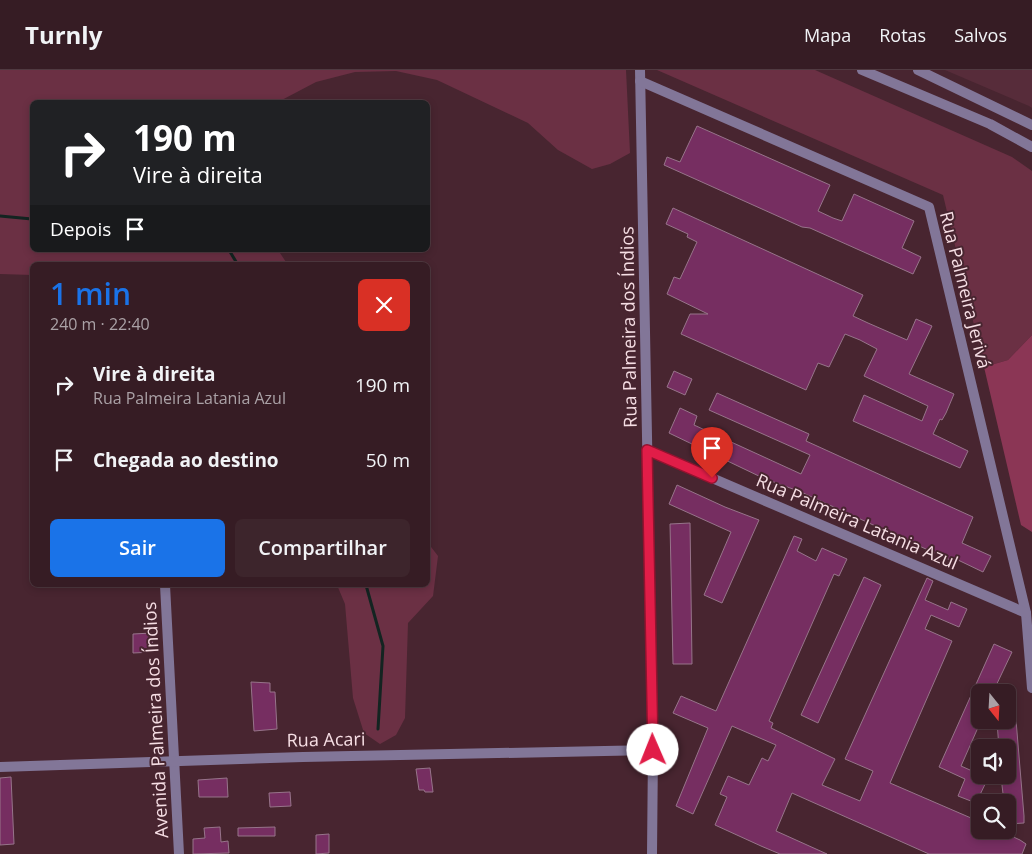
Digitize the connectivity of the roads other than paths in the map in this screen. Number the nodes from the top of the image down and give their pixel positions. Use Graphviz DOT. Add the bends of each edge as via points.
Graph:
graph roads {
  1 [pos="640,70"];
  2 [pos="862,70"];
  3 [pos="918,70"];
  4 [pos="640,81"];
  5 [pos="1032,124"];
  6 [pos="1032,147"];
  7 [pos="647,450"];
  8 [pos="165,587"];
  9 [pos="1026,613"];
  10 [pos="1032,688"];
  11 [pos="653,750"];
  12 [pos="176,761"];
  13 [pos="0,767"];
  14 [pos="179,854"];
  15 [pos="652,854"];
  1 -- 4 [label="street, Rua Palmeira dos Índios"];
  2 -- 6 [label="street" via="990,124"];
  3 -- 5 [label="street"];
  4 -- 7 [label="street, Rua Palmeira dos Índios"];
  4 -- 9 [label="street, Rua Palmeira Jerivá" via="929,208"];
  7 -- 9 [label="street, Rua Palmeira Latania Azul"];
  7 -- 11 [label="street, Rua Palmeira dos Índios"];
  8 -- 12 [label="street, Avenida Palmeira dos Índios"];
  9 -- 10 [label="street, Rua Palmeira Jerivá"];
  11 -- 12 [label="street, Rua Acari"];
  11 -- 15 [label="street, Rua Palmeira dos Índios"];
  12 -- 13 [label="street, Rua Acari"];
  12 -- 14 [label="street, Avenida Palmeira dos Índios"];
}
